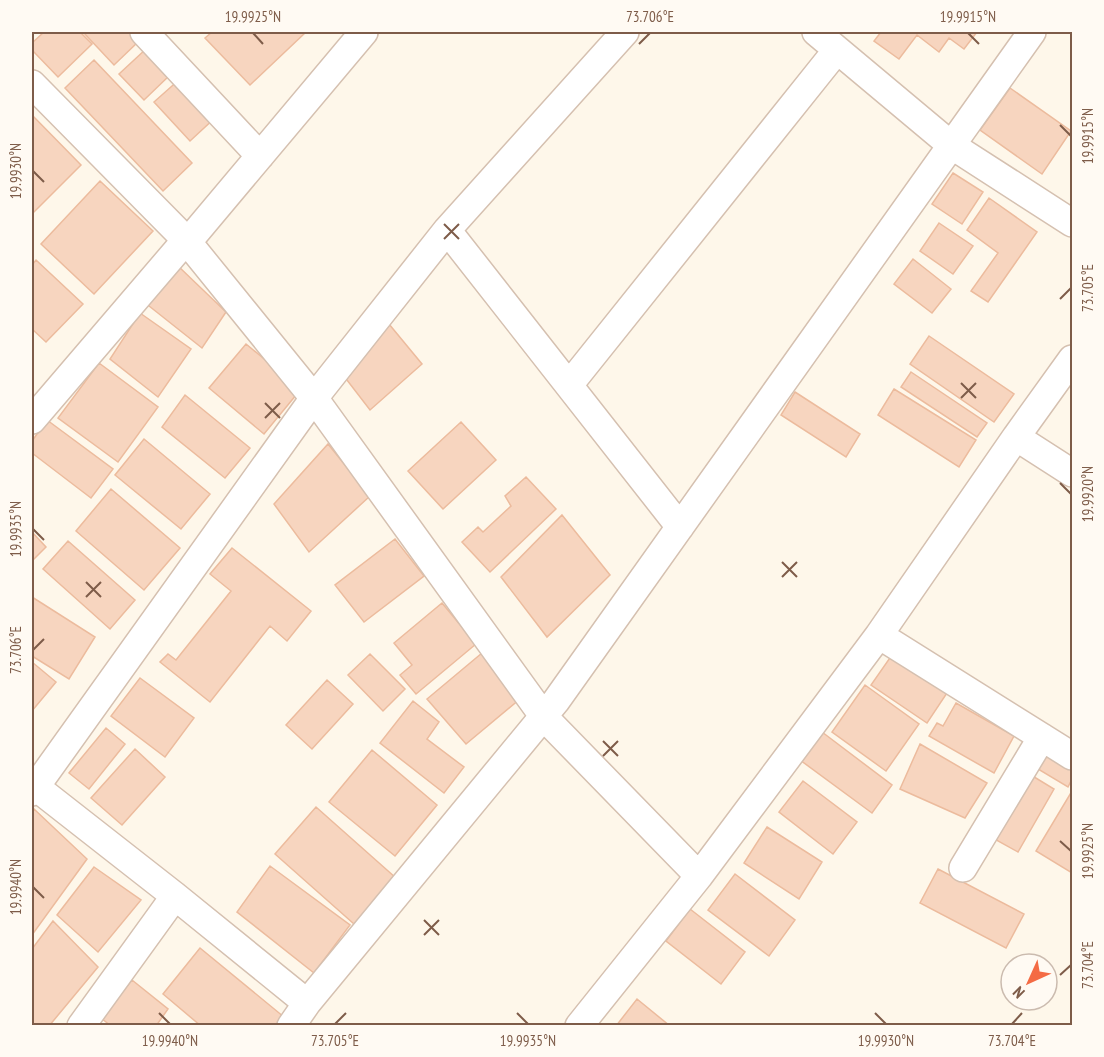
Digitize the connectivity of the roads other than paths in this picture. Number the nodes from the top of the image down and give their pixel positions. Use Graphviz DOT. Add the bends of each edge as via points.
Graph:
graph roads {
  1 [pos="144,32"];
  2 [pos="364,32"];
  3 [pos="625,32"];
  4 [pos="816,32"];
  5 [pos="1032,32"];
  6 [pos="837,50"];
  7 [pos="32,84"];
  8 [pos="951,146"];
  9 [pos="260,156"];
  10 [pos="1072,223"];
  11 [pos="447,230"];
  12 [pos="186,240"];
  13 [pos="1072,358"];
  14 [pos="568,385"];
  15 [pos="314,398"];
  16 [pos="32,420"];
  17 [pos="1016,437"];
  18 [pos="1072,473"];
  19 [pos="680,527"];
  20 [pos="879,635"];
  21 [pos="544,717"];
  22 [pos="1042,737"];
  23 [pos="1072,756"];
  24 [pos="33,788"];
  25 [pos="963,867"];
  26 [pos="699,876"];
  27 [pos="176,896"];
  28 [pos="307,1003"];
  29 [pos="81,1026"];
  30 [pos="291,1026"];
  31 [pos="579,1026"];
  1 -- 9 [label="street"];
  2 -- 9 [label="street"];
  3 -- 11 [label="street"];
  4 -- 6 [label="street"];
  5 -- 8 [label="street"];
  6 -- 8 [label="street"];
  6 -- 14 [label="street"];
  7 -- 12 [label="street"];
  8 -- 10 [label="street"];
  8 -- 19 [label="street"];
  9 -- 12 [label="street"];
  11 -- 14 [label="street"];
  11 -- 15 [label="street"];
  12 -- 15 [label="street"];
  12 -- 16 [label="street"];
  13 -- 17 [label="street"];
  14 -- 19 [label="street"];
  15 -- 21 [label="street"];
  15 -- 24 [label="street"];
  17 -- 18 [label="street"];
  17 -- 20 [label="street"];
  19 -- 21 [label="street"];
  20 -- 22 [label="street"];
  20 -- 26 [label="street"];
  21 -- 26 [label="street"];
  21 -- 28 [label="street"];
  22 -- 23 [label="street"];
  22 -- 25 [label="street"];
  24 -- 27 [label="street"];
  26 -- 31 [label="street"];
  27 -- 28 [label="street"];
  27 -- 29 [label="street"];
  28 -- 30 [label="street"];
}
